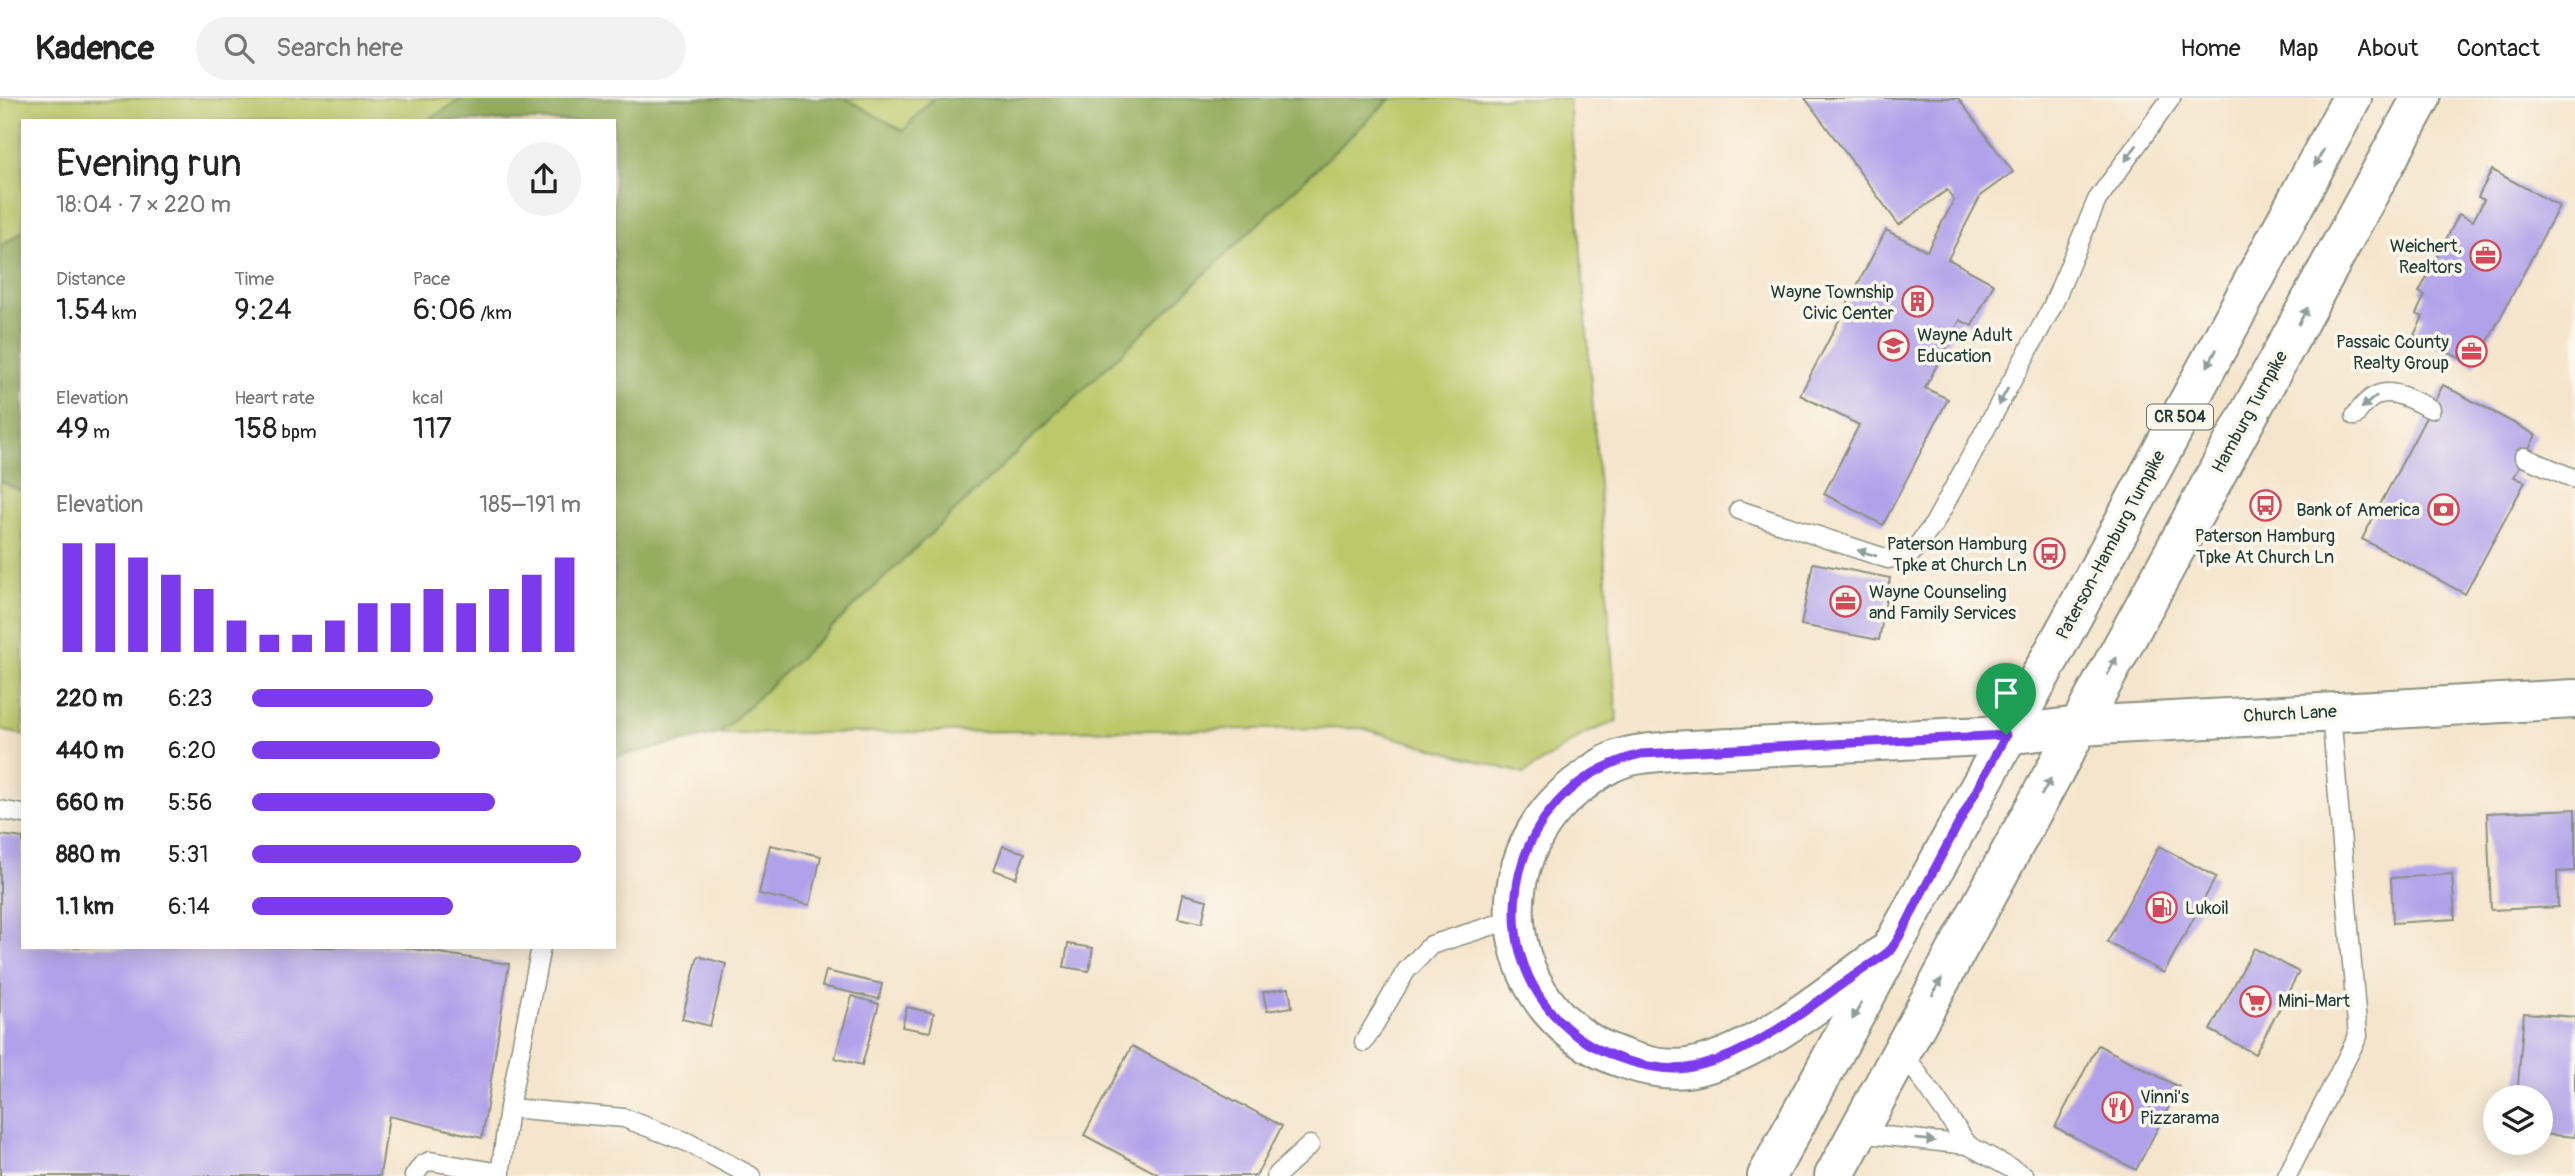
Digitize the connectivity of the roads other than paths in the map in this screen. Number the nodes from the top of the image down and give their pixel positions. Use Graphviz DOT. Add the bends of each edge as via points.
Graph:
graph roads {
  1 [pos="2171,98"];
  2 [pos="2352,98"];
  3 [pos="2421,98"];
  4 [pos="2431,409"];
  5 [pos="2355,416"];
  6 [pos="2524,457"];
  7 [pos="2575,479"];
  8 [pos="1739,510"];
  9 [pos="2575,699"];
  10 [pos="2331,712"];
  11 [pos="2079,726"];
  12 [pos="2006,735"];
  13 [pos="0,810"];
  14 [pos="21,814"];
  15 [pos="1513,919"];
  16 [pos="541,949"];
  17 [pos="1891,950"];
  18 [pos="1364,1041"];
  19 [pos="1902,1051"];
  20 [pos="509,1108"];
  21 [pos="1858,1133"];
  22 [pos="1968,1144"];
  23 [pos="1310,1145"];
  24 [pos="500,1175"];
  25 [pos="414,1176"];
  26 [pos="751,1176"];
  27 [pos="1276,1176"];
  28 [pos="1767,1176"];
  29 [pos="1834,1176"];
  30 [pos="2025,1176"];
  31 [pos="2287,1176"];
  1 -- 8 [label="lane, one-way" via="2097,200 2052,307 1934,524 1910,555 1888,559"];
  2 -- 12 [label="main road, Paterson-Hamburg Turnpike / CR 504, one-way"];
  11 -- 3 [label="main road, Hamburg Turnpike / CR 504, one-way"];
  4 -- 5 [label="lane, one-way" via="2398,393 2381,393 2365,402"];
  6 -- 7 [label="lane"];
  9 -- 10 [label="main road, Church Lane"];
  10 -- 11 [label="main road, Church Lane"];
  10 -- 31 [label="lane" via="2358,1036"];
  11 -- 12 [label="main road, Church Lane"];
  19 -- 11 [label="main road, CR 504, one-way"];
  12 -- 15 [label="main road, Church Lane" via="1670,751 1623,758 1564,794 1546,814 1518,871"];
  12 -- 17 [label="main road, Paterson-Hamburg Turnpike / CR 504"];
  13 -- 14 [label="lane"];
  15 -- 17 [label="main road, Church Lane" via="1526,968 1567,1029 1607,1054 1651,1068 1687,1068 1726,1057 1777,1031"];
  15 -- 18 [label="lane" via="1431,945 1406,971"];
  16 -- 20 [label="lane"];
  17 -- 28 [label="main road, Paterson-Hamburg Turnpike / CR 504, one-way"];
  19 -- 21 [label="main road, CR 504"];
  19 -- 22 [label="lane"];
  20 -- 24 [label="lane"];
  20 -- 26 [label="lane" via="624,1118 688,1142"];
  21 -- 22 [label="lane, one-way"];
  21 -- 29 [label="main road, CR 504"];
  22 -- 30 [label="lane"];
  23 -- 27 [label="lane"];
  24 -- 25 [label="lane" via="430,1161"];
}
